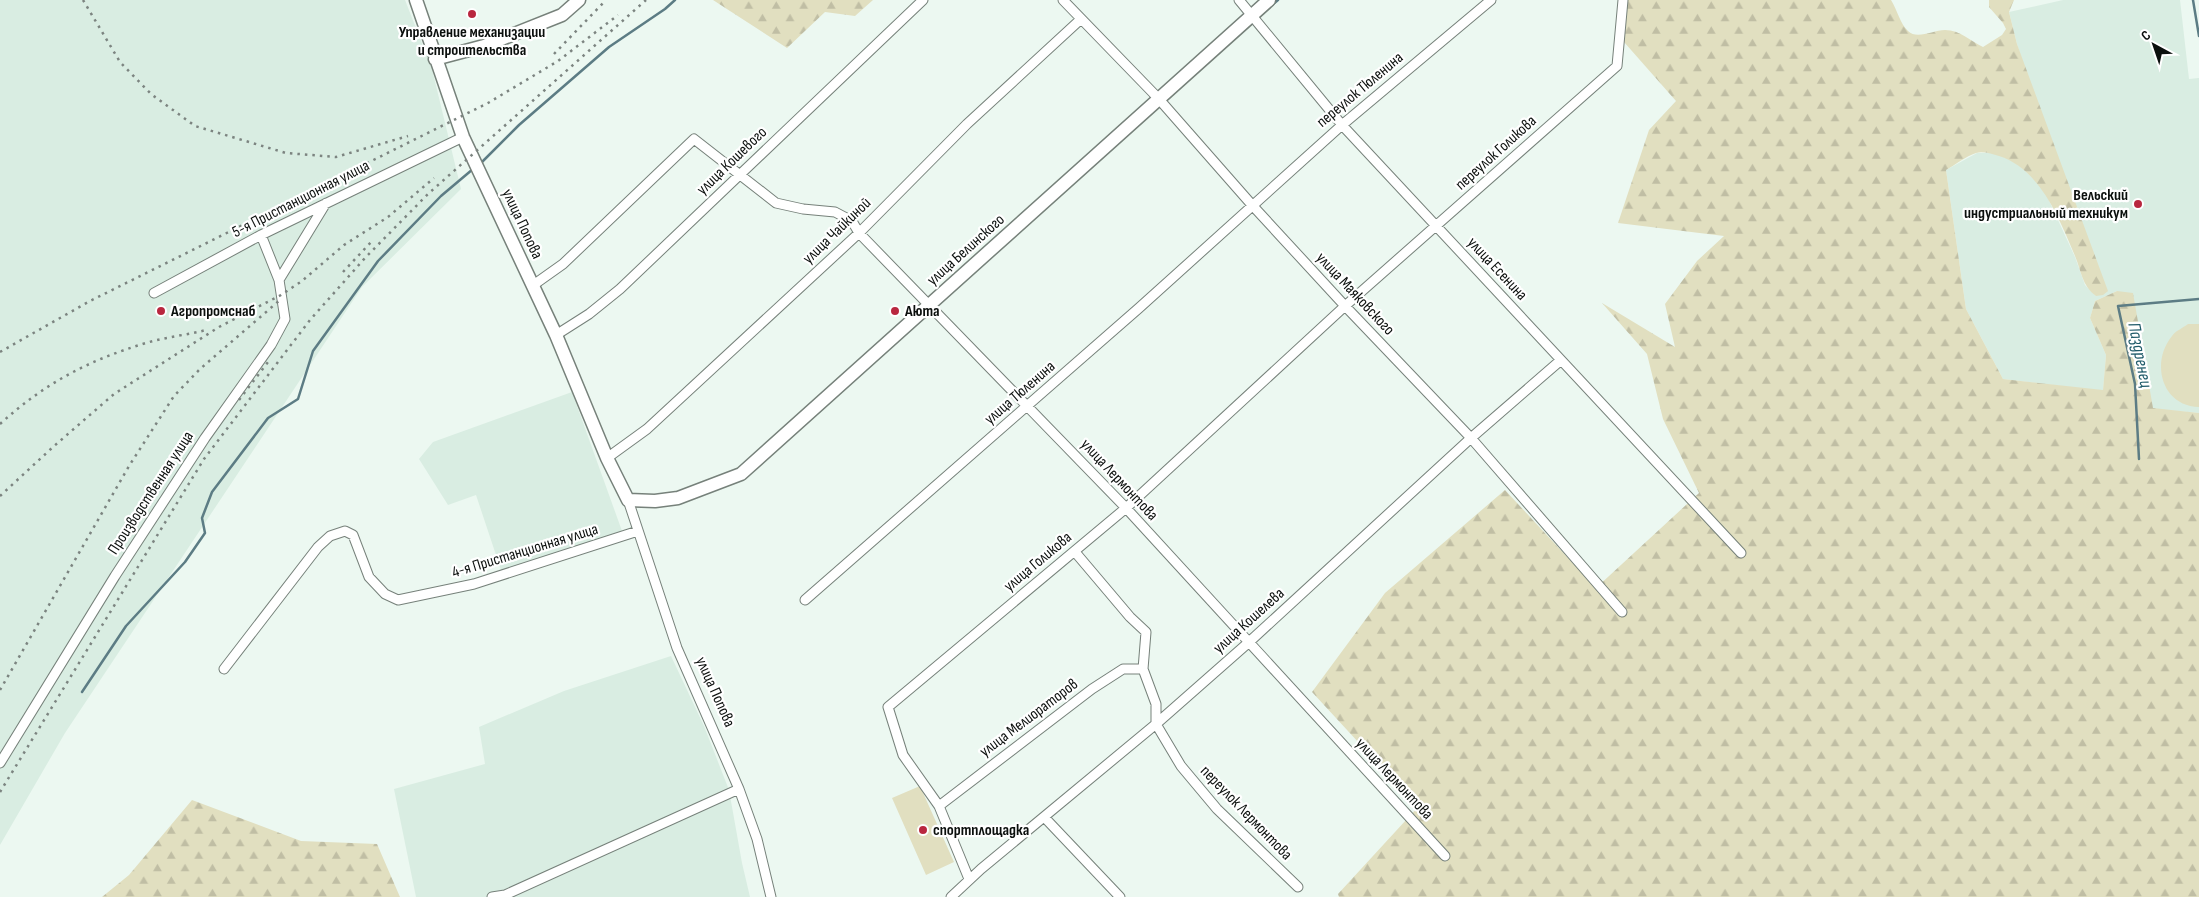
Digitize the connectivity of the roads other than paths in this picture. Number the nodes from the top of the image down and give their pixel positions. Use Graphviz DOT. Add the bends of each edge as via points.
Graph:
graph roads {
  1 [pos="416,0"];
  2 [pos="579,0"];
  3 [pos="923,0"];
  4 [pos="1063,0"];
  5 [pos="1239,0"];
  6 [pos="1268,0"];
  7 [pos="1491,0"];
  8 [pos="1623,0"];
  9 [pos="1251,15"];
  10 [pos="1081,19"];
  11 [pos="435,59"];
  12 [pos="1158,98"];
  13 [pos="1342,125"];
  14 [pos="463,137"];
  15 [pos="740,174"];
  16 [pos="326,202"];
  17 [pos="1252,205"];
  18 [pos="1437,226"];
  19 [pos="859,233"];
  20 [pos="261,235"];
  21 [pos="279,280"];
  22 [pos="532,286"];
  23 [pos="154,293"];
  24 [pos="928,306"];
  25 [pos="1345,306"];
  26 [pos="556,336"];
  27 [pos="1561,360"];
  28 [pos="1027,406"];
  29 [pos="1471,438"];
  30 [pos="607,458"];
  31 [pos="628,500"];
  32 [pos="1126,508"];
  33 [pos="638,531"];
  34 [pos="1074,552"];
  35 [pos="1741,553"];
  36 [pos="804,600"];
  37 [pos="1622,612"];
  38 [pos="1248,643"];
  39 [pos="224,669"];
  40 [pos="1144,669"];
  41 [pos="1156,724"];
  42 [pos="0,763"];
  43 [pos="739,788"];
  44 [pos="938,806"];
  45 [pos="1045,818"];
  46 [pos="1445,856"];
  47 [pos="969,879"];
  48 [pos="1298,888"];
  49 [pos="492,897"];
  50 [pos="771,897"];
  51 [pos="951,897"];
  52 [pos="1120,897"];
  1 -- 11 [label="street, улица Попова"];
  2 -- 11 [label="street" via="562,15 484,46"];
  3 -- 15 [label="street, улица Кошевого"];
  4 -- 10 [label="street, улица Маяковского"];
  5 -- 9 [label="street, улица Есенина"];
  6 -- 9 [label="street, улица Белинского"];
  7 -- 13 [label="street, переулок Тюленина"];
  8 -- 18 [label="street, переулок Голикова" via="1617,66"];
  9 -- 12 [label="street, улица Белинского"];
  9 -- 13 [label="street, улица Есенина"];
  10 -- 12 [label="street, улица Маяковского"];
  10 -- 19 [label="street, улица Чайкиной" via="967,124"];
  11 -- 14 [label="street, улица Попова"];
  12 -- 17 [label="street, улица Маяковского"];
  12 -- 24 [label="street, улица Белинского"];
  13 -- 17 [label="street, переулок Тюленина"];
  13 -- 18 [label="street, улица Есенина"];
  14 -- 16 [label="street, 5-я Пристанционная улица"];
  14 -- 22 [label="street, улица Попова"];
  15 -- 19 [label="street, улица Лермонтова" via="776,203 835,212 852,221"];
  15 -- 22 [label="street, улица Лермонтова" via="694,139 563,264"];
  15 -- 26 [label="street, улица Кошевого" via="620,289"];
  16 -- 20 [label="street, 5-я Пристанционная улица"];
  16 -- 21 [label="street"];
  17 -- 25 [label="street, улица Маяковского"];
  17 -- 28 [label="street, улица Тюленина"];
  18 -- 25 [label="street, переулок Голикова"];
  18 -- 27 [label="street, улица Есенина"];
  19 -- 24 [label="street, улица Лермонтова"];
  19 -- 30 [label="street, улица Чайкиной" via="647,429"];
  20 -- 21 [label="street, Производственная улица"];
  20 -- 23 [label="street, 5-я Пристанционная улица"];
  21 -- 42 [label="street, Производственная улица" via="285,319 271,345 164,500"];
  22 -- 26 [label="street, улица Попова"];
  24 -- 28 [label="street, улица Лермонтова"];
  24 -- 31 [label="street, улица Белинского" via="741,474 678,498"];
  25 -- 29 [label="street, улица Маяковского"];
  25 -- 32 [label="street, улица Голикова"];
  26 -- 30 [label="street, улица Попова"];
  27 -- 29 [label="street, улица Кошелева"];
  27 -- 35 [label="street, улица Есенина"];
  28 -- 32 [label="street, улица Лермонтова"];
  28 -- 36 [label="street, улица Тюленина"];
  29 -- 37 [label="street, улица Маяковского"];
  29 -- 38 [label="street, улица Кошелева"];
  30 -- 31 [label="street"];
  31 -- 33 [label="street, улица Попова"];
  32 -- 34 [label="street, улица Голикова"];
  32 -- 38 [label="street, улица Лермонтова"];
  33 -- 39 [label="street, 4-я Пристанционная улица" via="474,584 398,600 385,594 368,577 353,535 346,531 336,533 318,546"];
  33 -- 43 [label="street, улица Попова" via="678,648"];
  34 -- 40 [label="street, переулок Лермонтова" via="1146,632"];
  34 -- 44 [label="street, улица Голикова" via="888,708 903,755"];
  38 -- 41 [label="street, улица Кошелева"];
  38 -- 46 [label="street, улица Лермонтова"];
  40 -- 41 [label="street, переулок Лермонтова" via="1156,704"];
  40 -- 44 [label="street, улица Мелиораторов" via="1123,669 1092,688"];
  41 -- 45 [label="street, улица Кошелева"];
  41 -- 48 [label="street, переулок Лермонтова" via="1181,766 1217,809"];
  43 -- 49 [label="street" via="505,895"];
  43 -- 50 [label="street, улица Попова" via="757,838"];
  44 -- 47 [label="street, улица Голикова"];
  45 -- 47 [label="street, улица Кошелева"];
  45 -- 52 [label="street"];
  47 -- 51 [label="street, улица Кошелева"];
}
